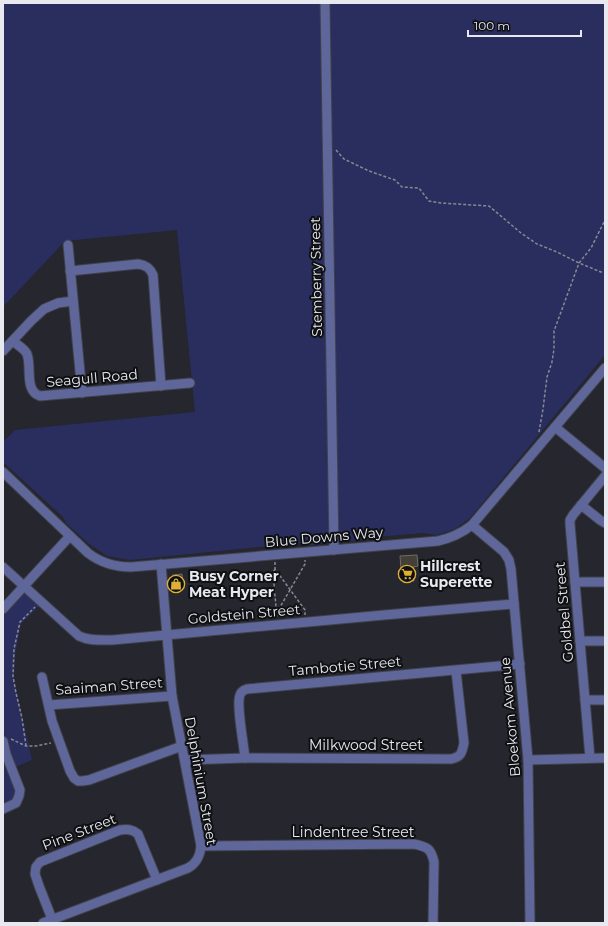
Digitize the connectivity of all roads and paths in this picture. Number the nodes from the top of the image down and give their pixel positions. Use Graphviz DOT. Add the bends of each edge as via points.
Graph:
graph roads {
  1 [pos="325,3"];
  2 [pos="328,148"];
  3 [pos="605,220"];
  4 [pos="68,244"];
  5 [pos="579,263"];
  6 [pos="70,271"];
  7 [pos="605,272"];
  8 [pos="73,301"];
  9 [pos="12,341"];
  10 [pos="3,351"];
  11 [pos="605,368"];
  12 [pos="190,383"];
  13 [pos="162,386"];
  14 [pos="82,393"];
  15 [pos="555,427"];
  16 [pos="538,437"];
  17 [pos="605,468"];
  18 [pos="3,472"];
  19 [pos="605,476"];
  20 [pos="581,505"];
  21 [pos="605,523"];
  22 [pos="472,525"];
  23 [pos="70,536"];
  24 [pos="334,550"];
  25 [pos="305,557"];
  26 [pos="275,560"];
  27 [pos="161,564"];
  28 [pos="3,567"];
  29 [pos="275,569"];
  30 [pos="575,582"];
  31 [pos="605,582"];
  32 [pos="24,586"];
  33 [pos="290,589"];
  34 [pos="40,601"];
  35 [pos="514,604"];
  36 [pos="3,609"];
  37 [pos="276,614"];
  38 [pos="306,622"];
  39 [pos="278,625"];
  40 [pos="167,635"];
  41 [pos="580,641"];
  42 [pos="605,641"];
  43 [pos="520,664"];
  44 [pos="456,670"];
  45 [pos="42,677"];
  46 [pos="172,696"];
  47 [pos="585,700"];
  48 [pos="605,700"];
  49 [pos="49,705"];
  50 [pos="5,740"];
  51 [pos="59,740"];
  52 [pos="26,746"];
  53 [pos="182,746"];
  54 [pos="245,758"];
  55 [pos="590,758"];
  56 [pos="605,758"];
  57 [pos="185,760"];
  58 [pos="528,760"];
  59 [pos="3,809"];
  60 [pos="201,846"];
  61 [pos="157,880"];
  62 [pos="47,921"];
  63 [pos="433,923"];
  64 [pos="530,923"];
  1 -- 2 [label="street, Stemberry Street"];
  2 -- 5 [label="path" via="334,149 344,159 395,180 402,187 419,188 429,201 489,206 537,244"];
  2 -- 24 [label="street, Stemberry Street"];
  3 -- 5 [label="path" via="591,248"];
  4 -- 6 [label="street"];
  5 -- 7 [label="path"];
  5 -- 16 [label="path" via="554,331 554,349"];
  6 -- 8 [label="street"];
  6 -- 13 [label="street" via="138,264 151,270"];
  8 -- 9 [label="street" via="58,303 44,309"];
  8 -- 14 [label="street"];
  9 -- 10 [label="street"];
  9 -- 14 [label="street, Seagull Road" via="26,352 30,387 35,395 44,397"];
  11 -- 15 [label="street, Blue Downs Way"];
  12 -- 13 [label="street, Seagull Road"];
  13 -- 14 [label="street, Seagull Road"];
  15 -- 17 [label="street"];
  15 -- 22 [label="street, Blue Downs Way"];
  18 -- 23 [label="street, Blue Downs Way"];
  19 -- 20 [label="street, Goldbel Street"];
  20 -- 21 [label="street"];
  20 -- 30 [label="street, Goldbel Street" via="571,518 570,524"];
  22 -- 24 [label="street, Blue Downs Way" via="457,535 438,541"];
  22 -- 35 [label="street, Bloekom Avenue" via="504,552 511,569"];
  23 -- 27 [label="street, Blue Downs Way" via="96,559 109,564 131,567"];
  23 -- 32 [label="street"];
  24 -- 27 [label="street, Blue Downs Way"];
  25 -- 33 [label="path" via="305,564"];
  26 -- 29 [label="path"];
  27 -- 40 [label="street, Delphinium Street"];
  28 -- 32 [label="street, Goldstein Street"];
  29 -- 33 [label="path"];
  29 -- 37 [label="path" via="272,573"];
  30 -- 31 [label="street"];
  30 -- 41 [label="street, Goldbel Street"];
  32 -- 34 [label="street, Goldstein Street"];
  32 -- 36 [label="street"];
  33 -- 37 [label="path"];
  33 -- 38 [label="path" via="305,610"];
  34 -- 40 [label="street, Goldstein Street" via="85,639 112,640"];
  34 -- 52 [label="path" via="20,622 14,649 13,676"];
  35 -- 38 [label="street, Goldstein Street"];
  35 -- 43 [label="street, Bloekom Avenue"];
  37 -- 39 [label="path"];
  38 -- 39 [label="street, Goldstein Street"];
  39 -- 40 [label="street, Goldstein Street"];
  40 -- 46 [label="street, Delphinium Street"];
  41 -- 42 [label="street"];
  41 -- 47 [label="street, Goldbel Street"];
  43 -- 44 [label="street, Tambotie Street"];
  43 -- 58 [label="street, Bloekom Avenue"];
  44 -- 54 [label="street, Tambotie Street" via="247,689 240,694 239,699"];
  44 -- 54 [label="street, Milkwood Street" via="464,743 463,750 456,758"];
  45 -- 49 [label="street"];
  46 -- 49 [label="street, Saaiman Street"];
  46 -- 53 [label="street, Delphinium Street"];
  47 -- 48 [label="street"];
  47 -- 55 [label="street, Goldbel Street"];
  49 -- 51 [label="street"];
  50 -- 52 [label="path" via="12,739"];
  50 -- 59 [label="street" via="6,754 20,790 16,803"];
  51 -- 52 [label="path"];
  51 -- 53 [label="street" via="70,771 74,778 82,782"];
  53 -- 57 [label="street, Delphinium Street"];
  54 -- 57 [label="street, Milkwood Street"];
  55 -- 56 [label="street"];
  55 -- 58 [label="street"];
  57 -- 60 [label="street, Delphinium Street"];
  58 -- 64 [label="street, Bloekom Avenue"];
  60 -- 61 [label="street, Delphinium Street" via="198,860 192,866"];
  60 -- 63 [label="street, Lindentree Street" via="422,846 428,848 434,862"];
  61 -- 62 [label="street, Delphinium Street"];
  61 -- 62 [label="street, Pine Street" via="138,834 133,830 120,830 38,864 35,874"];
}
